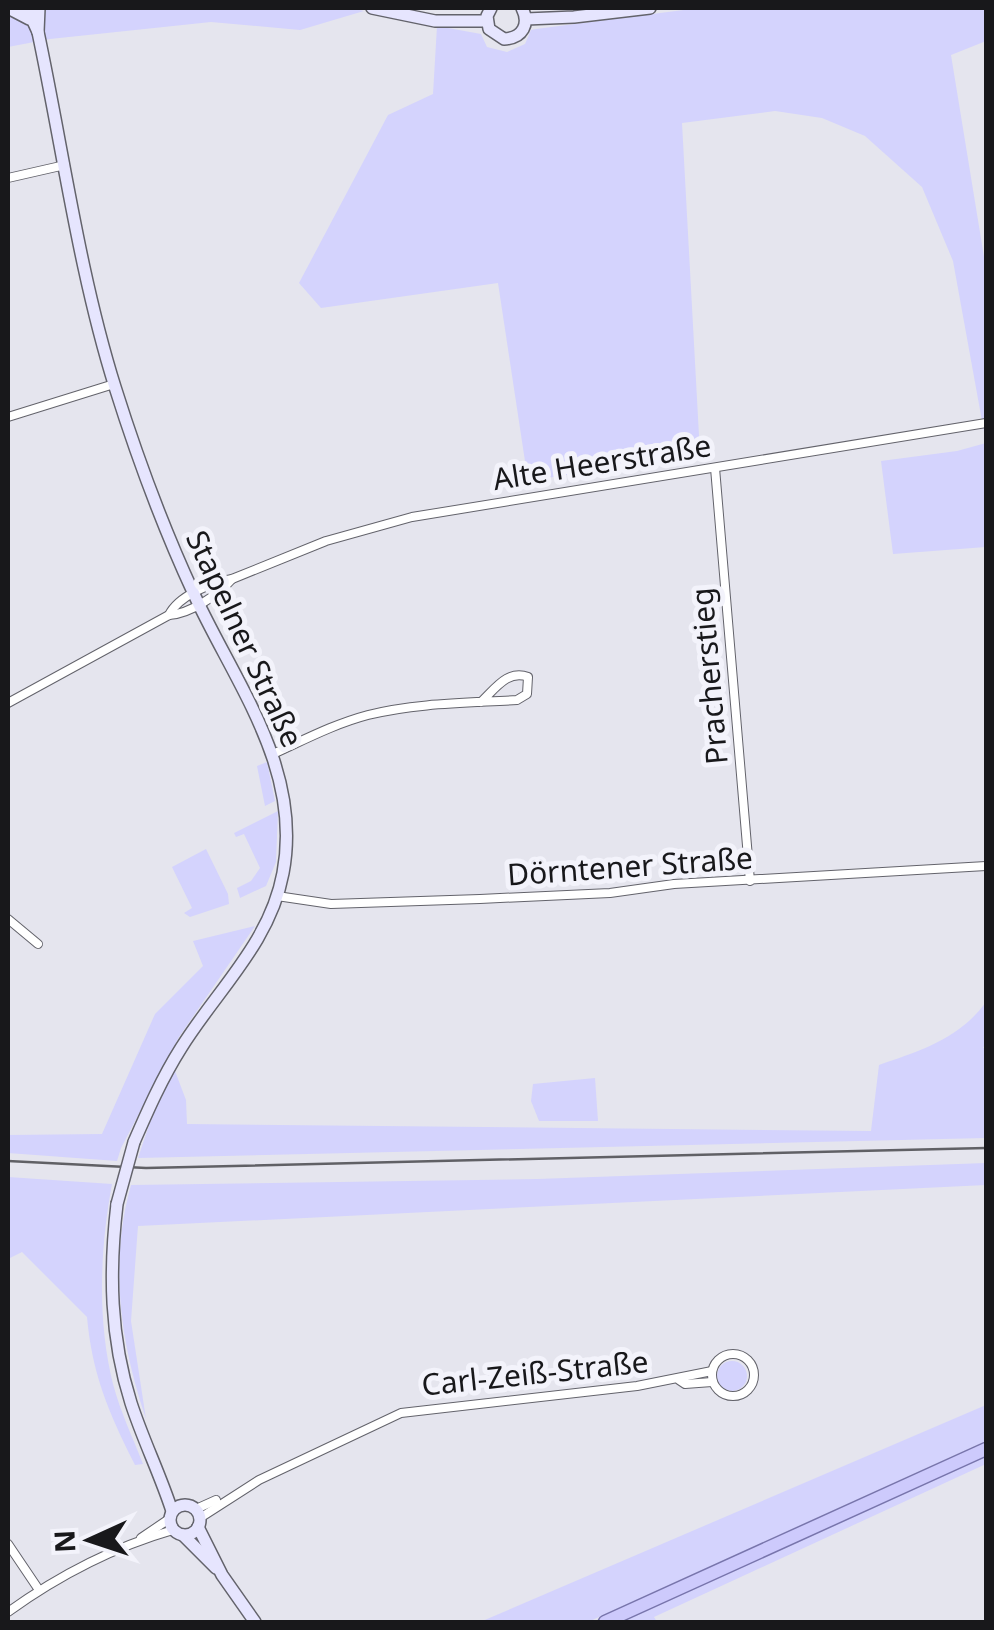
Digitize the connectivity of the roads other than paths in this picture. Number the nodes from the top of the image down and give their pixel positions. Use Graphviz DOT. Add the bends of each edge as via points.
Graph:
graph roads {
  1 [pos="8,8"];
  2 [pos="39,8"];
  3 [pos="372,8"];
  4 [pos="491,8"];
  5 [pos="650,8"];
  6 [pos="28,13"];
  7 [pos="524,13"];
  8 [pos="487,21"];
  9 [pos="38,32"];
  10 [pos="65,164"];
  11 [pos="8,178"];
  12 [pos="114,384"];
  13 [pos="8,417"];
  14 [pos="986,423"];
  15 [pos="715,468"];
  16 [pos="196,599"];
  17 [pos="481,702"];
  18 [pos="8,703"];
  19 [pos="273,754"];
  20 [pos="986,866"];
  21 [pos="750,881"];
  22 [pos="278,896"];
  23 [pos="8,919"];
  24 [pos="38,944"];
  25 [pos="712,1372"];
  26 [pos="678,1380"];
  27 [pos="712,1382"];
  28 [pos="986,1448"];
  29 [pos="184,1519"];
  30 [pos="8,1544"];
  31 [pos="39,1590"];
  32 [pos="8,1612"];
  33 [pos="254,1622"];
  34 [pos="605,1622"];
  1 -- 6 [label="street"];
  2 -- 9 [label="street, Stapelner Straße"];
  3 -- 8 [label="street" via="435,21"];
  4 -- 8 [label="street"];
  5 -- 7 [label="street" via="574,17"];
  6 -- 9 [label="street, Stapelner Straße"];
  7 -- 8 [label="street" via="522,32 511,39 493,34"];
  9 -- 10 [label="street, Stapelner Straße"];
  10 -- 11 [label="street"];
  10 -- 12 [label="street, Stapelner Straße"];
  12 -- 13 [label="street"];
  12 -- 16 [label="street, Stapelner Straße" via="142,472"];
  14 -- 15 [label="street, Alte Heerstraße"];
  15 -- 16 [label="street, Alte Heerstraße" via="412,517 326,541"];
  15 -- 21 [label="street, Pracherstieg"];
  16 -- 18 [label="street, Alte Heerstraße"];
  16 -- 19 [label="street, Stapelner Straße"];
  17 -- 17 [label="street" via="517,700 527,694 528,677 509,675"];
  17 -- 19 [label="street" via="370,714"];
  19 -- 22 [label="street, Stapelner Straße" via="287,824"];
  20 -- 21 [label="street, Dörntener Straße"];
  21 -- 22 [label="street, Dörntener Straße" via="360,904"];
  22 -- 29 [label="street, Stapelner Straße, bridge" via="260,936 181,1047 134,1142 117,1204 113,1323 130,1400"];
  23 -- 24 [label="street"];
  25 -- 26 [label="street, Carl-Zeiß-Straße"];
  25 -- 27 [label="street"];
  25 -- 27 [label="street" via="723,1356 736,1354 751,1364 754,1376 748,1390 735,1396 722,1394"];
  26 -- 27 [label="street, Carl-Zeiß-Straße"];
  26 -- 29 [label="street, Carl-Zeiß-Straße" via="401,1413"];
  28 -- 34 [label="main road"];
  29 -- 31 [label="street, Carl-Zeiß-Straße"];
  29 -- 33 [label="street, Stapelner Straße"];
  30 -- 31 [label="street"];
  31 -- 32 [label="street, Carl-Zeiß-Straße"];
}
